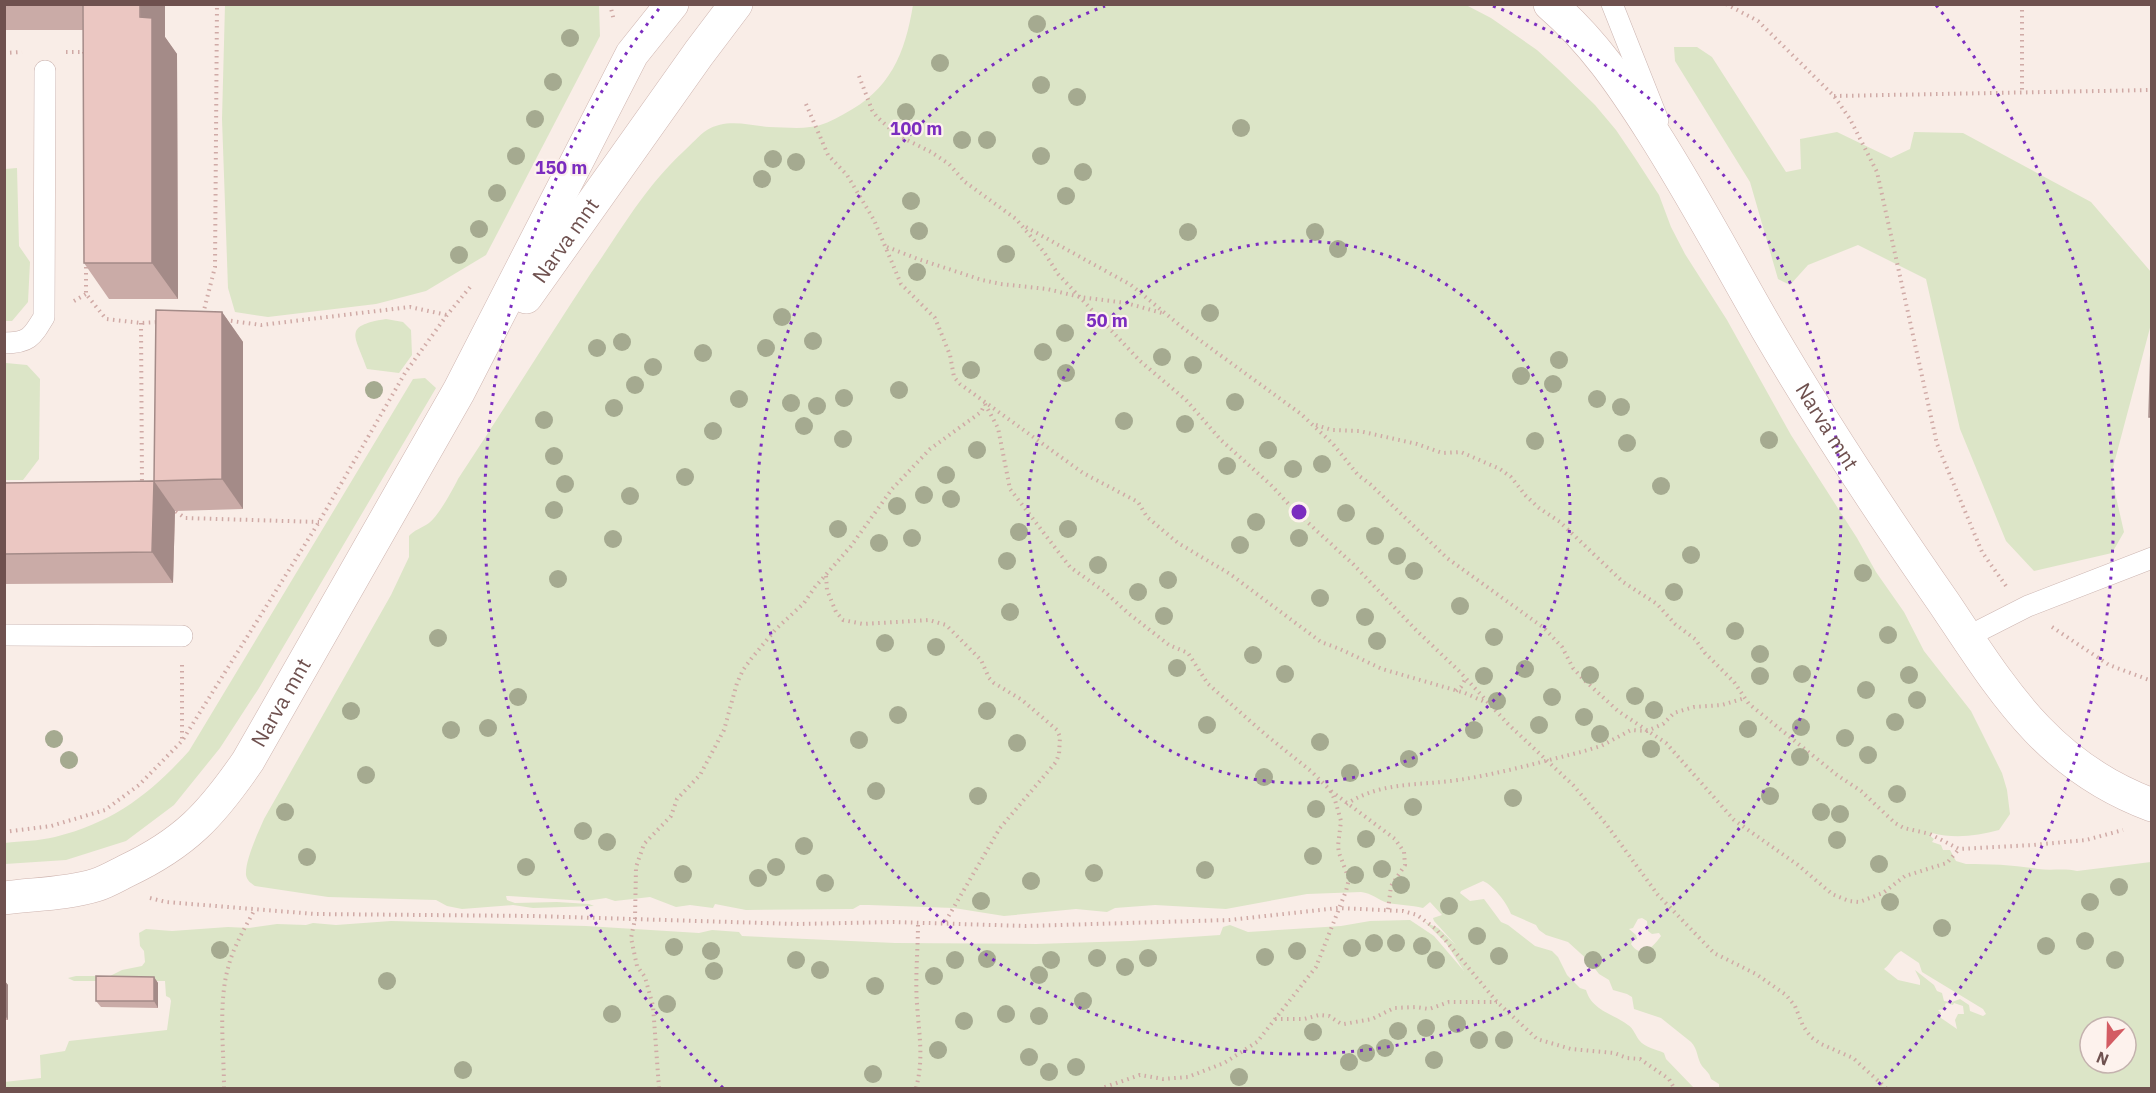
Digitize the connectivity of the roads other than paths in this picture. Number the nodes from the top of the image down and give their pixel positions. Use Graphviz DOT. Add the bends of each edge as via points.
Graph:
graph roads {
  1 [pos="648,4"];
  2 [pos="672,4"];
  3 [pos="736,4"];
  4 [pos="1550,4"];
  5 [pos="1612,4"];
  6 [pos="624,41"];
  7 [pos="45,71"];
  8 [pos="1679,174"];
  9 [pos="4,343"];
  10 [pos="459,391"];
  11 [pos="2151,558"];
  12 [pos="4,635"];
  13 [pos="182,636"];
  14 [pos="1967,638"];
  15 [pos="2141,816"];
  16 [pos="4,898"];
  1 -- 6 [label="main road"];
  2 -- 6 [label="main road, Narva mnt"];
  3 -- 10 [label="main road, Narva mnt"];
  4 -- 8 [label="main road, Narva mnt" via="1616,75"];
  5 -- 8 [label="lane"];
  6 -- 10 [label="main road, Narva mnt"];
  7 -- 9 [label="lane" via="44,317 34,335 21,343"];
  8 -- 14 [label="main road, Narva mnt" via="1812,402"];
  10 -- 16 [label="main road, Narva mnt" via="248,761 199,824 171,847 97,885"];
  11 -- 14 [label="lane" via="2028,606"];
  12 -- 13 [label="lane"];
  14 -- 15 [label="main road, Narva mnt" via="2019,710 2059,751 2119,792"];
}
